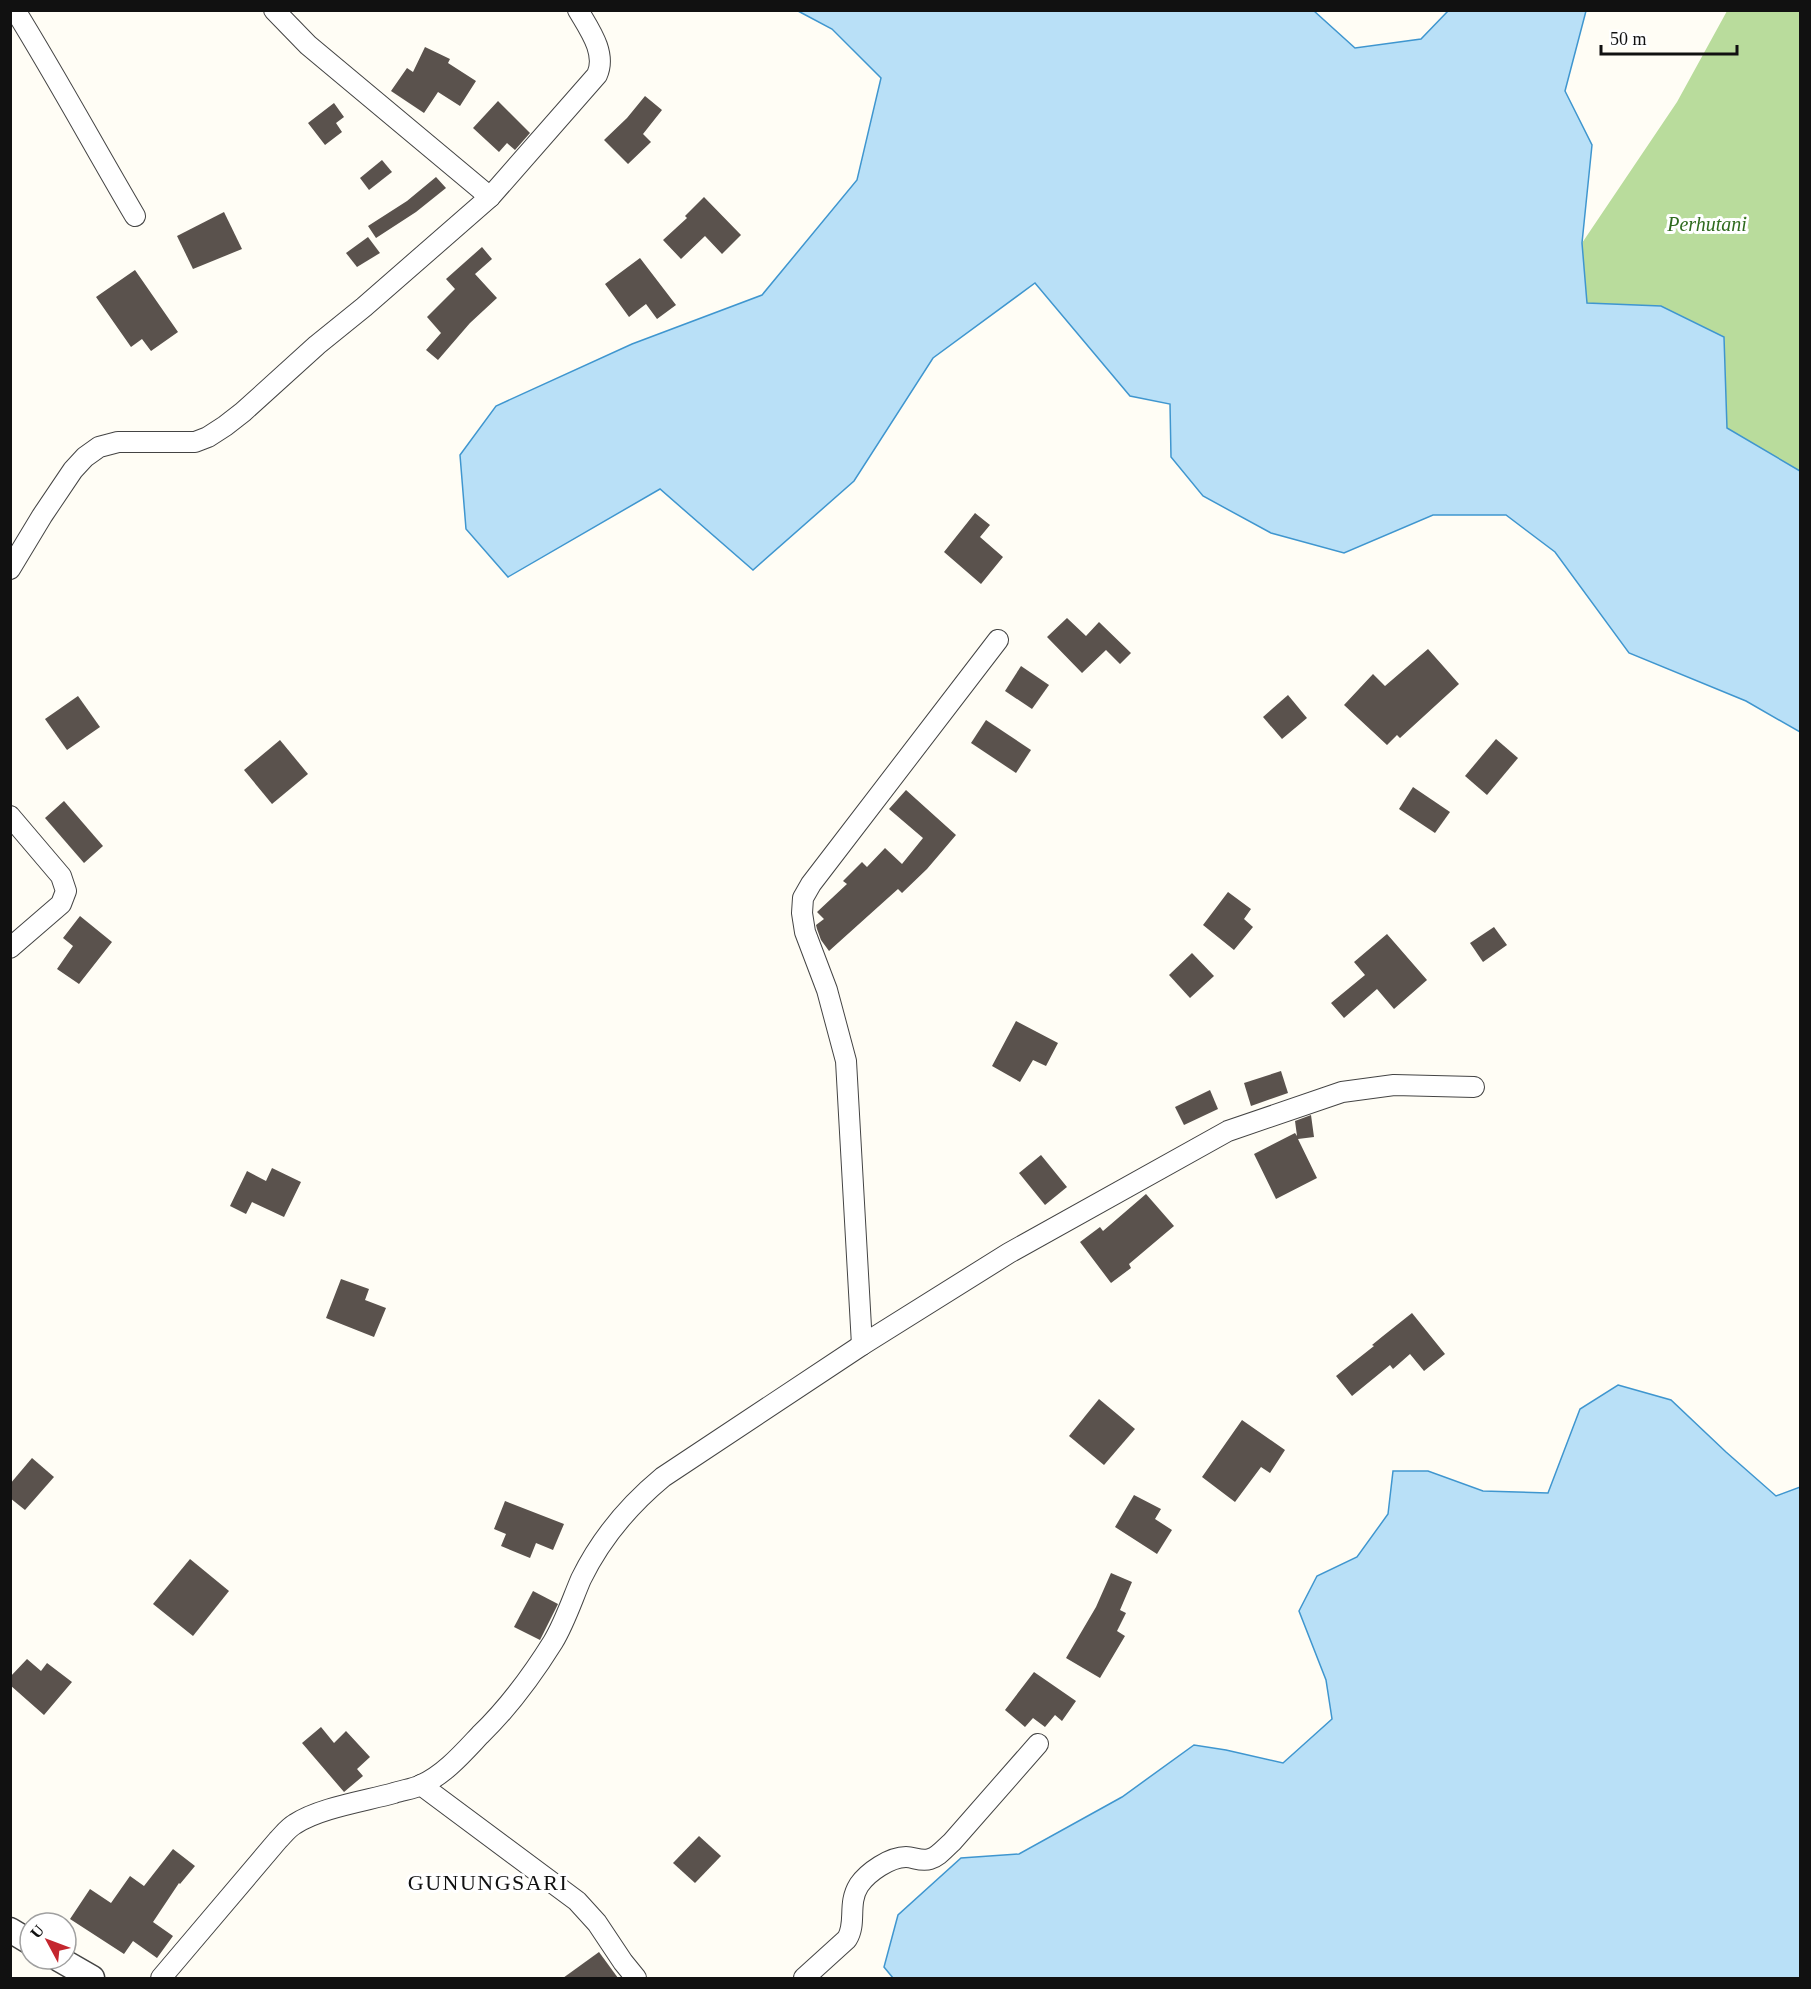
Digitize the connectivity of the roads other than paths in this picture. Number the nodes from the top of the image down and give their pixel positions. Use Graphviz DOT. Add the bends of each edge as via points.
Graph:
graph roads {
  1 [pos="15,10"];
  2 [pos="274,10"];
  3 [pos="578,10"];
  4 [pos="490,197"];
  5 [pos="135,216"];
  6 [pos="10,570"];
  7 [pos="998,640"];
  8 [pos="10,816"];
  9 [pos="10,948"];
  10 [pos="1474,1087"];
  11 [pos="862,1345"];
  12 [pos="1038,1744"];
  13 [pos="421,1785"];
  14 [pos="78,1970"];
  15 [pos="92,1978"];
  16 [pos="161,1978"];
  17 [pos="636,1978"];
  18 [pos="804,1978"];
  1 -- 5 [label="street"];
  2 -- 4 [label="street" via="308,45"];
  3 -- 4 [label="street" via="600,57 597,75"];
  4 -- 6 [label="street" via="243,412 208,437 195,442 118,442 99,447 85,457 42,516"];
  7 -- 11 [label="street" via="803,898 805,932 827,990 846,1061"];
  8 -- 9 [label="street" via="61,876 66,891 61,904"];
  10 -- 11 [label="street" via="1394,1085 1342,1092 1228,1131 1009,1253"];
  11 -- 13 [label="street" via="642,1494 603,1539 553,1642 516,1694 445,1769"];
  12 -- 18 [label="street" via="938,1855 922,1860 905,1857 885,1863 867,1875 851,1904 851,1933"];
  13 -- 16 [label="street" via="327,1811 292,1826"];
  13 -- 17 [label="street" via="577,1901"];
  14 -- 15 [label="street"];
}
